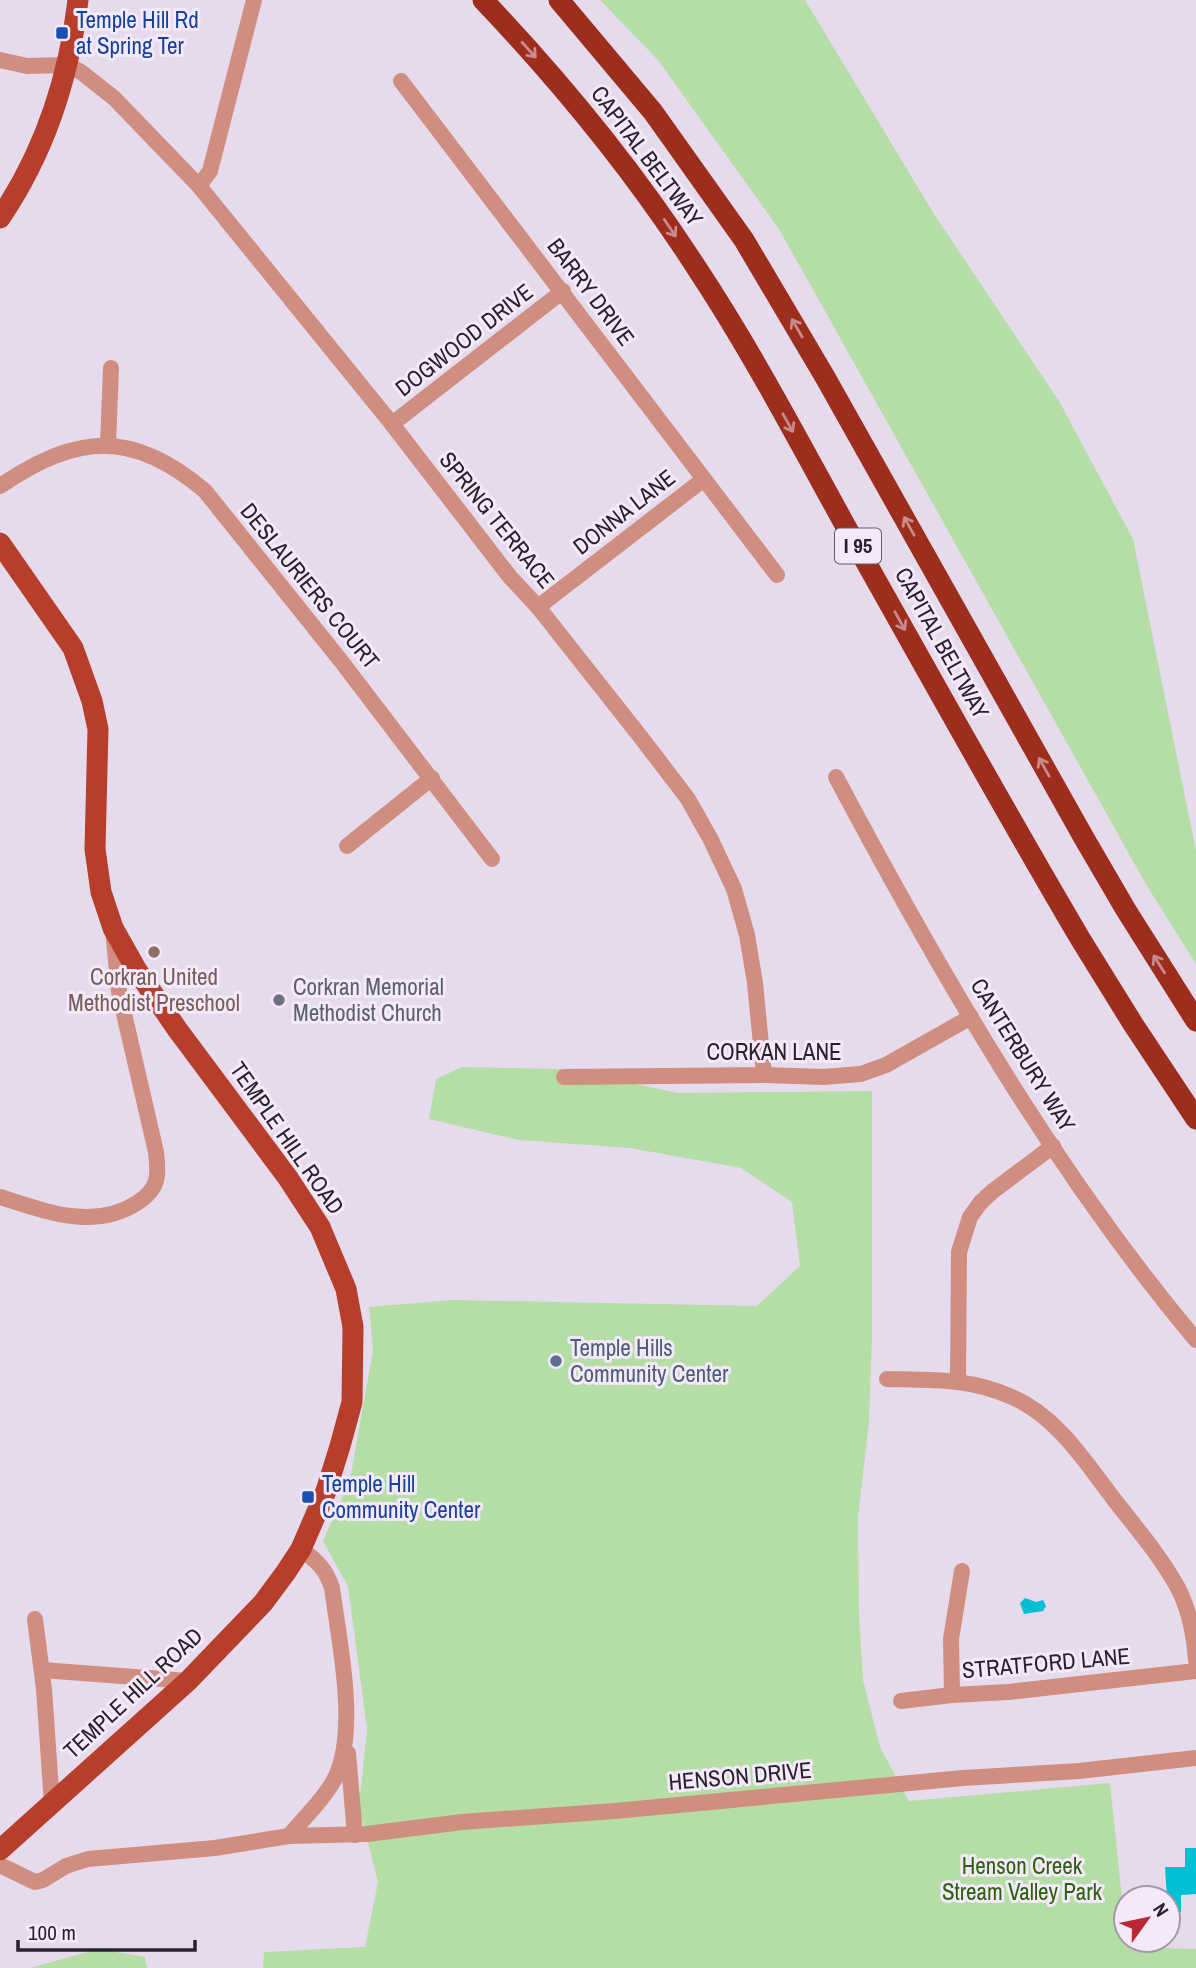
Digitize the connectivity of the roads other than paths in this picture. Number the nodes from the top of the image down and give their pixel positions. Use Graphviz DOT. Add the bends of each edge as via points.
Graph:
graph roads {
  1 [pos="78,0"];
  2 [pos="254,0"];
  3 [pos="483,0"];
  4 [pos="559,0"];
  5 [pos="0,60"];
  6 [pos="67,65"];
  7 [pos="401,81"];
  8 [pos="199,186"];
  9 [pos="0,218"];
  10 [pos="563,291"];
  11 [pos="111,368"];
  12 [pos="393,424"];
  13 [pos="108,444"];
  14 [pos="704,479"];
  15 [pos="0,486"];
  16 [pos="0,543"];
  17 [pos="776,575"];
  18 [pos="538,607"];
  19 [pos="836,777"];
  20 [pos="432,778"];
  21 [pos="347,846"];
  22 [pos="492,859"];
  23 [pos="113,928"];
  24 [pos="971,1017"];
  25 [pos="1196,1021"];
  26 [pos="764,1075"];
  27 [pos="564,1077"];
  28 [pos="1196,1119"];
  29 [pos="1053,1146"];
  30 [pos="0,1197"];
  31 [pos="1196,1340"];
  32 [pos="887,1379"];
  33 [pos="958,1380"];
  34 [pos="301,1549"];
  35 [pos="962,1571"];
  36 [pos="35,1619"];
  37 [pos="1196,1660"];
  38 [pos="42,1670"];
  39 [pos="1196,1671"];
  40 [pos="188,1681"];
  41 [pos="952,1695"];
  42 [pos="901,1701"];
  43 [pos="346,1740"];
  44 [pos="1196,1758"];
  45 [pos="52,1804"];
  46 [pos="355,1835"];
  47 [pos="289,1836"];
  48 [pos="0,1850"];
  49 [pos="0,1865"];
  1 -- 6 [label="main road"];
  2 -- 8 [label="street" via="210,171"];
  3 -- 28 [label="highway, CAPITAL BELTWAY / I 95, one-way" via="607,142 697,268 1080,940"];
  25 -- 4 [label="highway, CAPITAL BELTWAY / I 95, one-way" via="1084,838 744,240 653,112"];
  5 -- 6 [label="street" via="27,66"];
  6 -- 8 [label="street, SPRING TERRACE" via="114,99"];
  6 -- 9 [label="main road" via="42,140"];
  7 -- 10 [label="street, BARRY DRIVE"];
  8 -- 12 [label="street, SPRING TERRACE"];
  10 -- 12 [label="street, DOGWOOD DRIVE"];
  10 -- 14 [label="street, BARRY DRIVE"];
  11 -- 13 [label="street"];
  12 -- 18 [label="street, SPRING TERRACE"];
  13 -- 15 [label="street" via="46,458"];
  13 -- 20 [label="street, DESLAURIERS COURT" via="160,459 205,491"];
  14 -- 17 [label="street, BARRY DRIVE"];
  14 -- 18 [label="street, DONNA LANE"];
  16 -- 23 [label="main road, TEMPLE HILL ROAD" via="72,648 92,701 98,729 95,849 101,892"];
  18 -- 26 [label="street, SPRING TERRACE" via="688,799 711,840 734,890 747,935"];
  19 -- 24 [label="street, CANTERBURY WAY"];
  20 -- 21 [label="street"];
  20 -- 22 [label="street, DESLAURIERS COURT"];
  23 -- 30 [label="street" via="119,992 156,1152 159,1174 154,1188 131,1207 103,1218 45,1212"];
  23 -- 34 [label="main road, TEMPLE HILL ROAD" via="177,1029 320,1227 346,1289 353,1327 352,1402 326,1491"];
  24 -- 26 [label="street, CORKAN LANE" via="886,1065 861,1074"];
  24 -- 29 [label="street, CANTERBURY WAY"];
  26 -- 27 [label="street, CORKAN LANE"];
  29 -- 31 [label="street, CANTERBURY WAY" via="1139,1269"];
  29 -- 33 [label="street" via="993,1191 970,1217 959,1252"];
  32 -- 33 [label="street"];
  33 -- 37 [label="street" via="1014,1397 1072,1444 1179,1590 1191,1621"];
  34 -- 40 [label="main road, TEMPLE HILL ROAD" via="263,1603"];
  34 -- 43 [label="street" via="319,1562 332,1588"];
  35 -- 41 [label="street" via="951,1639"];
  36 -- 38 [label="street"];
  38 -- 40 [label="street"];
  38 -- 45 [label="street"];
  39 -- 41 [label="street, STRATFORD LANE"];
  40 -- 45 [label="main road, TEMPLE HILL ROAD"];
  41 -- 42 [label="street, STRATFORD LANE"];
  43 -- 46 [label="street"];
  43 -- 47 [label="street" via="334,1780"];
  44 -- 46 [label="street, HENSON DRIVE"];
  45 -- 48 [label="main road, TEMPLE HILL ROAD"];
  46 -- 47 [label="street, HENSON DRIVE"];
  47 -- 49 [label="street, HENSON DRIVE" via="215,1848 88,1859 35,1882"];
}
